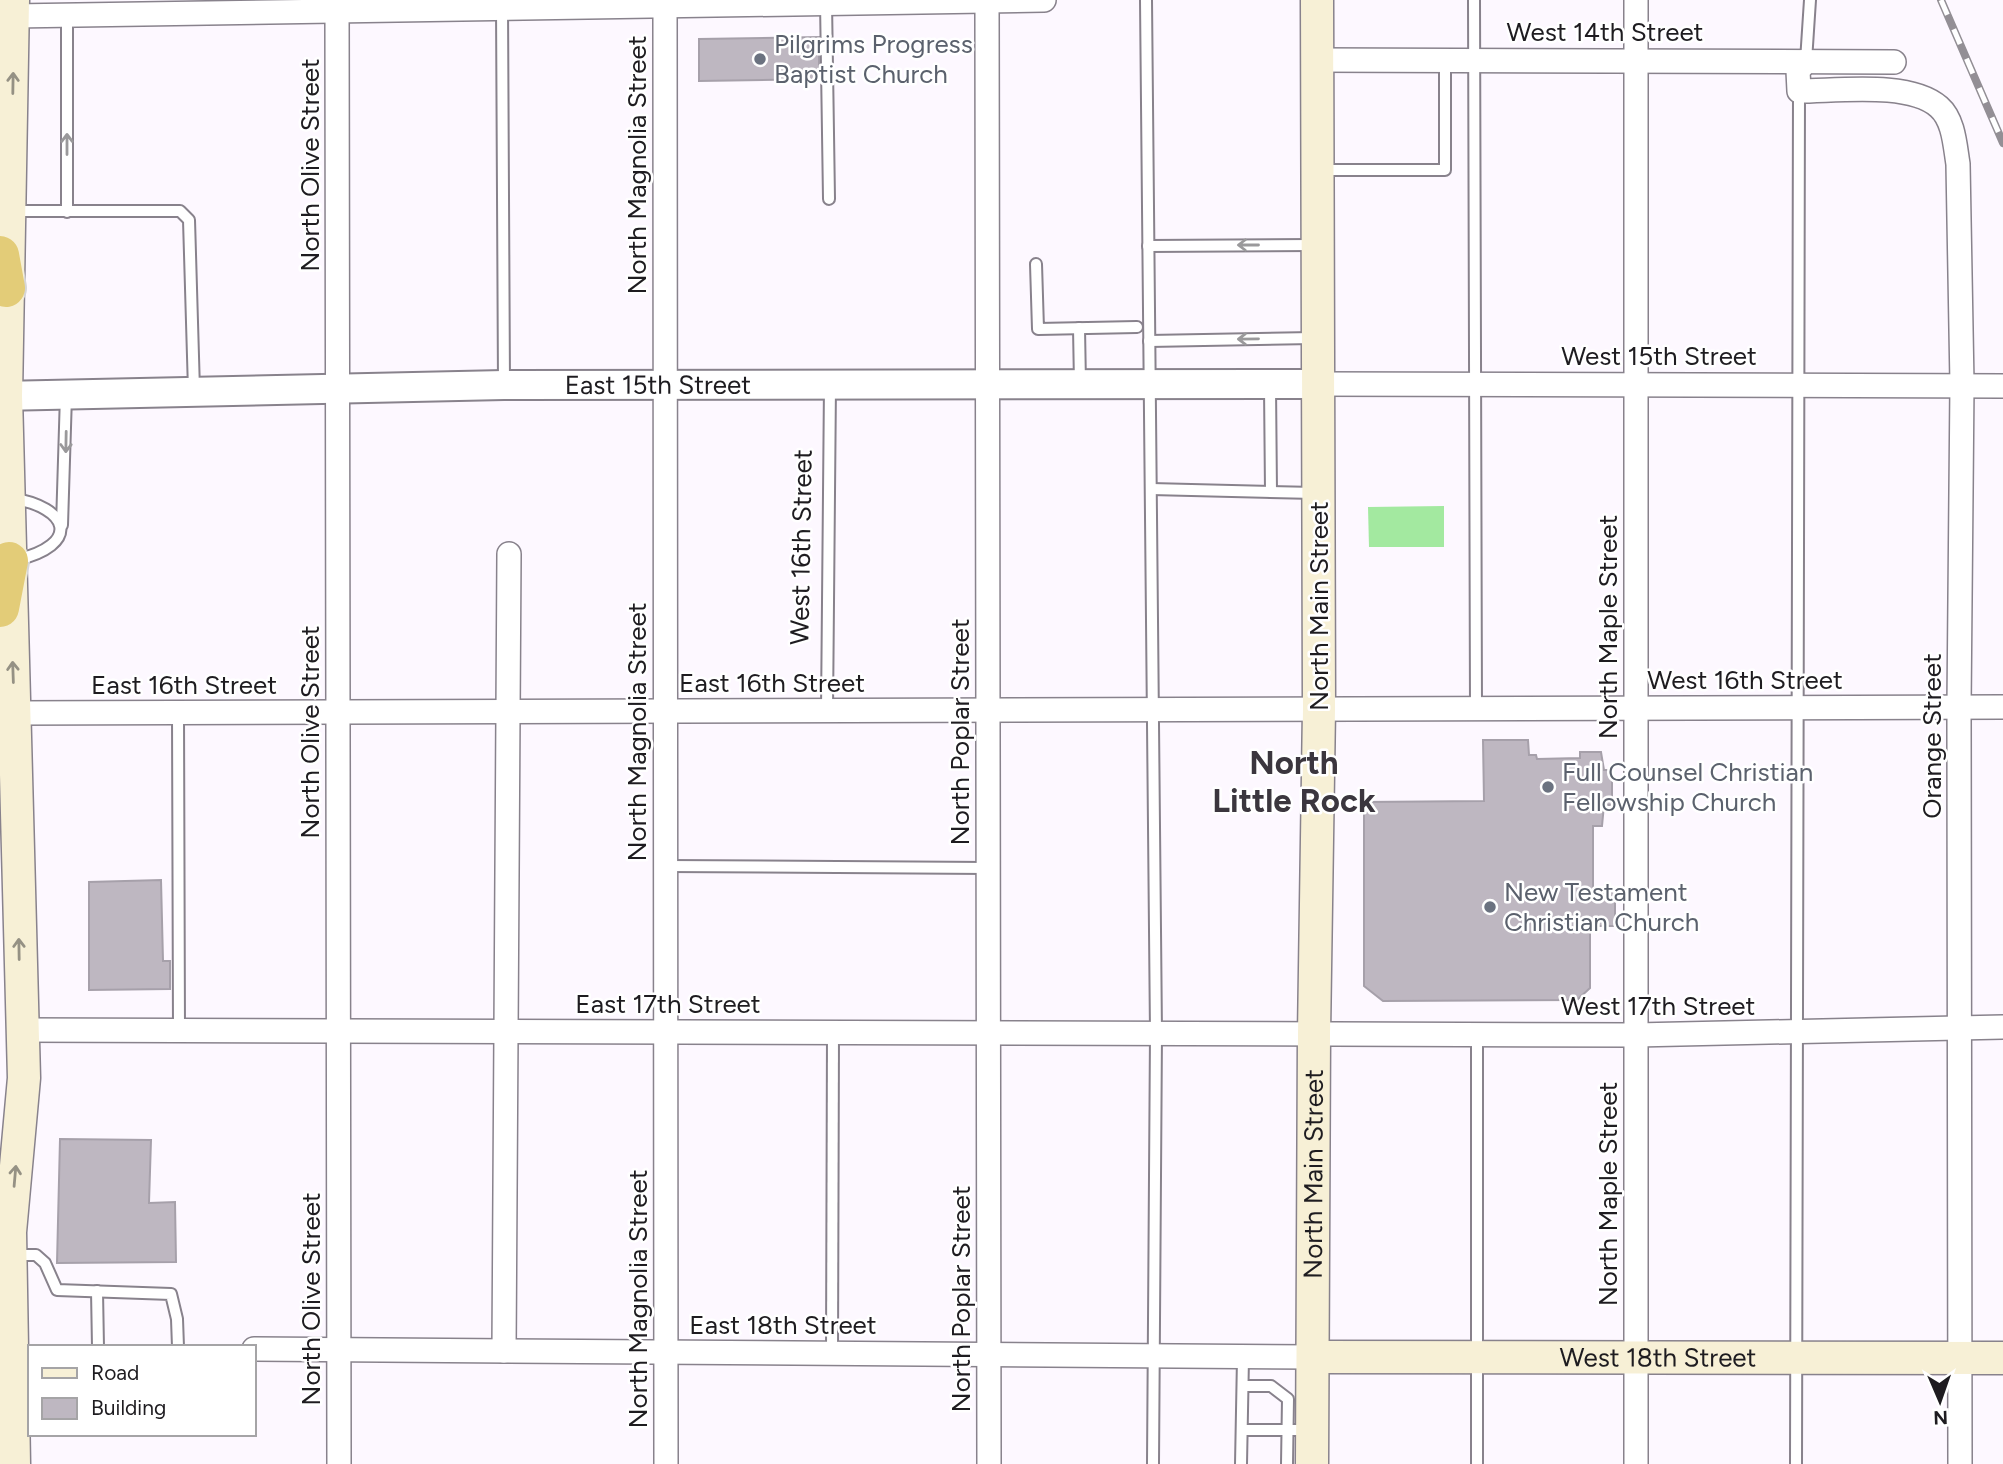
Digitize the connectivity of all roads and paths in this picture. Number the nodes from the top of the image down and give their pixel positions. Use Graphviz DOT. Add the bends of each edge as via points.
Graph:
graph roads {
  1 [pos="987,0"];
  2 [pos="1044,0"];
  3 [pos="1146,0"];
  4 [pos="1317,0"];
  5 [pos="1474,0"];
  6 [pos="1636,0"];
  7 [pos="1810,0"];
  8 [pos="826,2"];
  9 [pos="664,3"];
  10 [pos="502,4"];
  11 [pos="337,5"];
  12 [pos="179,7"];
  13 [pos="13,8"];
  14 [pos="67,15"];
  15 [pos="1317,60"];
  16 [pos="1445,60"];
  17 [pos="1474,60"];
  18 [pos="1636,60"];
  19 [pos="1805,61"];
  20 [pos="1838,61"];
  21 [pos="1894,62"];
  22 [pos="1799,91"];
  23 [pos="1849,91"];
  24 [pos="1317,170"];
  25 [pos="829,199"];
  26 [pos="8,211"];
  27 [pos="67,212"];
  28 [pos="1316,245"];
  29 [pos="1148,246"];
  30 [pos="1036,264"];
  31 [pos="3,272"];
  32 [pos="1137,327"];
  33 [pos="1079,328"];
  34 [pos="1316,338"];
  35 [pos="1149,341"];
  36 [pos="830,384"];
  37 [pos="987,384"];
  38 [pos="1080,384"];
  39 [pos="1150,384"];
  40 [pos="1270,384"];
  41 [pos="1316,384"];
  42 [pos="1475,384"];
  43 [pos="1636,384"];
  44 [pos="1798,384"];
  45 [pos="1962,384"];
  46 [pos="503,385"];
  47 [pos="665,385"];
  48 [pos="2003,386"];
  49 [pos="338,390"];
  50 [pos="194,393"];
  51 [pos="66,395"];
  52 [pos="3,396"];
  53 [pos="1151,489"];
  54 [pos="1270,492"];
  55 [pos="1318,493"];
  56 [pos="7,498"];
  57 [pos="61,527"];
  58 [pos="509,554"];
  59 [pos="9,561"];
  60 [pos="0,608"];
  61 [pos="1959,707"];
  62 [pos="2003,707"];
  63 [pos="1636,708"];
  64 [pos="1798,708"];
  65 [pos="1319,709"];
  66 [pos="1476,709"];
  67 [pos="988,710"];
  68 [pos="1153,710"];
  69 [pos="665,711"];
  70 [pos="827,711"];
  71 [pos="338,712"];
  72 [pos="508,712"];
  73 [pos="15,713"];
  74 [pos="178,713"];
  75 [pos="665,866"];
  76 [pos="988,869"];
  77 [pos="2003,1027"];
  78 [pos="1960,1029"];
  79 [pos="22,1030"];
  80 [pos="179,1031"];
  81 [pos="339,1031"];
  82 [pos="506,1031"];
  83 [pos="666,1032"];
  84 [pos="833,1033"];
  85 [pos="989,1033"];
  86 [pos="1156,1033"];
  87 [pos="1797,1033"];
  88 [pos="1314,1034"];
  89 [pos="1477,1034"];
  90 [pos="1636,1035"];
  91 [pos="10,1255"];
  92 [pos="97,1291"];
  93 [pos="98,1345"];
  94 [pos="178,1345"];
  95 [pos="20,1347"];
  96 [pos="256,1349"];
  97 [pos="339,1350"];
  98 [pos="505,1351"];
  99 [pos="666,1352"];
  100 [pos="832,1353"];
  101 [pos="989,1354"];
  102 [pos="1154,1356"];
  103 [pos="1313,1357"];
  104 [pos="1478,1357"];
  105 [pos="1636,1357"];
  106 [pos="1243,1358"];
  107 [pos="1797,1358"];
  108 [pos="1960,1358"];
  109 [pos="2003,1358"];
  110 [pos="1242,1386"];
  111 [pos="1242,1430"];
  112 [pos="1300,1430"];
  113 [pos="14,1464"];
  114 [pos="339,1464"];
  115 [pos="666,1464"];
  116 [pos="989,1464"];
  117 [pos="1153,1464"];
  118 [pos="1241,1464"];
  119 [pos="1287,1464"];
  120 [pos="1312,1464"];
  121 [pos="1477,1464"];
  122 [pos="1636,1464"];
  123 [pos="1797,1464"];
  124 [pos="1960,1464"];
  1 -- 2 [label="street"];
  1 -- 8 [label="street"];
  1 -- 37 [label="street, North Poplar Street"];
  3 -- 29 [label="lane"];
  4 -- 15 [label="main road, North Main Street"];
  5 -- 17 [label="lane"];
  6 -- 18 [label="street, North Maple Street"];
  7 -- 19 [label="lane"];
  8 -- 9 [label="street"];
  8 -- 25 [label="lane"];
  9 -- 10 [label="street"];
  9 -- 47 [label="street, North Magnolia Street"];
  10 -- 11 [label="street"];
  10 -- 46 [label="lane"];
  11 -- 12 [label="street"];
  11 -- 49 [label="street, North Olive Street"];
  12 -- 14 [label="street"];
  13 -- 14 [label="street"];
  26 -- 13 [label="main road, one-way"];
  27 -- 14 [label="lane, one-way"];
  15 -- 16 [label="street, West 14th Street"];
  15 -- 24 [label="main road, North Main Street"];
  16 -- 17 [label="street, West 14th Street"];
  16 -- 24 [label="lane" via="1445,170"];
  17 -- 18 [label="street, West 14th Street"];
  17 -- 42 [label="lane"];
  18 -- 19 [label="street, West 14th Street"];
  18 -- 43 [label="street, North Maple Street"];
  19 -- 20 [label="street, West 14th Street"];
  19 -- 22 [label="street" via="1798,71"];
  20 -- 21 [label="street, West 14th Street"];
  20 -- 23 [label="street"];
  22 -- 23 [label="street, Orange Street"];
  22 -- 44 [label="lane"];
  23 -- 45 [label="street, Orange Street" via="1906,91 1940,107 1952,130 1962,234"];
  24 -- 28 [label="main road, North Main Street"];
  26 -- 27 [label="lane"];
  26 -- 31 [label="main road"];
  27 -- 50 [label="lane" via="180,211 189,220"];
  28 -- 29 [label="lane, one-way"];
  28 -- 34 [label="main road, North Main Street"];
  29 -- 35 [label="lane"];
  30 -- 33 [label="lane" via="1038,329"];
  31 -- 52 [label="main road"];
  32 -- 33 [label="lane"];
  33 -- 38 [label="lane"];
  34 -- 35 [label="lane, one-way"];
  34 -- 41 [label="main road, North Main Street"];
  35 -- 39 [label="lane"];
  36 -- 37 [label="street, East 15th Street"];
  36 -- 47 [label="street, East 15th Street"];
  36 -- 70 [label="lane, West 16th Street"];
  37 -- 38 [label="street, East 15th Street"];
  37 -- 67 [label="street, North Poplar Street"];
  38 -- 39 [label="street, East 15th Street"];
  39 -- 40 [label="street, East 15th Street"];
  39 -- 53 [label="lane"];
  40 -- 41 [label="street, East 15th Street"];
  40 -- 54 [label="lane"];
  41 -- 42 [label="street, West 15th Street"];
  41 -- 55 [label="main road, North Main Street"];
  42 -- 43 [label="street, West 15th Street"];
  42 -- 66 [label="lane"];
  43 -- 44 [label="street, West 15th Street"];
  43 -- 63 [label="street, North Maple Street"];
  44 -- 45 [label="street, West 15th Street"];
  44 -- 64 [label="lane"];
  45 -- 48 [label="street, West 15th Street"];
  45 -- 61 [label="street, Orange Street"];
  46 -- 47 [label="street, East 15th Street"];
  46 -- 49 [label="street, East 15th Street"];
  47 -- 69 [label="street, North Magnolia Street"];
  49 -- 50 [label="street, East 15th Street"];
  49 -- 71 [label="street, North Olive Street"];
  50 -- 51 [label="street, East 15th Street"];
  51 -- 52 [label="street, East 15th Street"];
  51 -- 57 [label="lane, one-way"];
  52 -- 56 [label="main road"];
  53 -- 54 [label="lane"];
  53 -- 68 [label="lane"];
  54 -- 55 [label="lane"];
  55 -- 65 [label="main road, North Main Street"];
  56 -- 57 [label="lane" via="46,506"];
  56 -- 59 [label="main road"];
  57 -- 59 [label="lane" via="59,537 46,550"];
  58 -- 72 [label="street"];
  59 -- 60 [label="highway"];
  73 -- 59 [label="main road, one-way"];
  61 -- 62 [label="street, West 16th Street"];
  61 -- 64 [label="street, West 16th Street"];
  61 -- 78 [label="street, Orange Street"];
  63 -- 64 [label="street, West 16th Street"];
  63 -- 66 [label="street, West 16th Street"];
  63 -- 90 [label="street, North Maple Street"];
  64 -- 87 [label="lane"];
  65 -- 66 [label="street, West 16th Street"];
  65 -- 68 [label="street, East 16th Street"];
  65 -- 88 [label="main road, North Main Street"];
  67 -- 68 [label="street, East 16th Street"];
  67 -- 70 [label="street, East 16th Street"];
  67 -- 76 [label="street, North Poplar Street"];
  68 -- 86 [label="lane"];
  69 -- 70 [label="street, East 16th Street"];
  69 -- 72 [label="street, East 16th Street"];
  69 -- 75 [label="street, North Magnolia Street"];
  71 -- 72 [label="street, East 16th Street"];
  71 -- 74 [label="street, East 16th Street"];
  71 -- 81 [label="street, North Olive Street"];
  72 -- 82 [label="street"];
  73 -- 74 [label="street, East 16th Street"];
  79 -- 73 [label="main road, one-way"];
  74 -- 80 [label="lane"];
  75 -- 76 [label="lane"];
  75 -- 83 [label="street, North Magnolia Street"];
  76 -- 85 [label="street, North Poplar Street"];
  77 -- 78 [label="street, West 17th Street"];
  78 -- 87 [label="street, West 17th Street"];
  78 -- 108 [label="street, Orange Street"];
  79 -- 80 [label="street, East 17th Street"];
  91 -- 79 [label="main road, one-way" via="24,1078"];
  80 -- 81 [label="street, East 17th Street"];
  81 -- 82 [label="street, East 17th Street"];
  81 -- 97 [label="street, North Olive Street"];
  82 -- 83 [label="street, East 17th Street"];
  82 -- 98 [label="street"];
  83 -- 84 [label="street, East 17th Street"];
  83 -- 99 [label="street, North Magnolia Street"];
  84 -- 85 [label="street, East 17th Street"];
  84 -- 100 [label="lane"];
  85 -- 86 [label="street, East 17th Street"];
  85 -- 101 [label="street, North Poplar Street"];
  86 -- 88 [label="street, East 17th Street"];
  86 -- 102 [label="lane"];
  87 -- 90 [label="street, West 17th Street"];
  87 -- 107 [label="lane"];
  88 -- 89 [label="street, West 17th Street"];
  88 -- 103 [label="main road, North Main Street"];
  89 -- 90 [label="street, West 17th Street"];
  89 -- 104 [label="lane"];
  90 -- 105 [label="street, North Maple Street"];
  91 -- 92 [label="lane" via="36,1255 45,1263 57,1290"];
  91 -- 95 [label="main road"];
  92 -- 93 [label="lane"];
  92 -- 94 [label="lane" via="170,1294"];
  95 -- 113 [label="main road"];
  96 -- 97 [label="street, East 18th Street"];
  97 -- 98 [label="street, East 18th Street"];
  97 -- 114 [label="street, North Olive Street"];
  98 -- 99 [label="street, East 18th Street"];
  99 -- 100 [label="street, East 18th Street"];
  99 -- 115 [label="street, North Magnolia Street"];
  100 -- 101 [label="street, East 18th Street"];
  101 -- 102 [label="street, East 18th Street"];
  101 -- 116 [label="street, North Poplar Street"];
  102 -- 106 [label="street, East 18th Street"];
  102 -- 117 [label="lane"];
  103 -- 104 [label="main road, West 18th Street"];
  103 -- 106 [label="street, East 18th Street"];
  103 -- 112 [label="main road, North Main Street"];
  104 -- 105 [label="main road, West 18th Street"];
  104 -- 121 [label="lane"];
  105 -- 107 [label="main road, West 18th Street"];
  105 -- 122 [label="street, North Maple Street"];
  106 -- 110 [label="lane"];
  107 -- 108 [label="main road, West 18th Street"];
  107 -- 123 [label="lane"];
  108 -- 109 [label="main road, West 18th Street"];
  108 -- 124 [label="street, Orange Street"];
  110 -- 111 [label="lane"];
  110 -- 112 [label="lane" via="1271,1385 1288,1399"];
  111 -- 112 [label="lane"];
  111 -- 118 [label="lane"];
  112 -- 119 [label="lane"];
  112 -- 120 [label="main road, North Main Street"];
}
